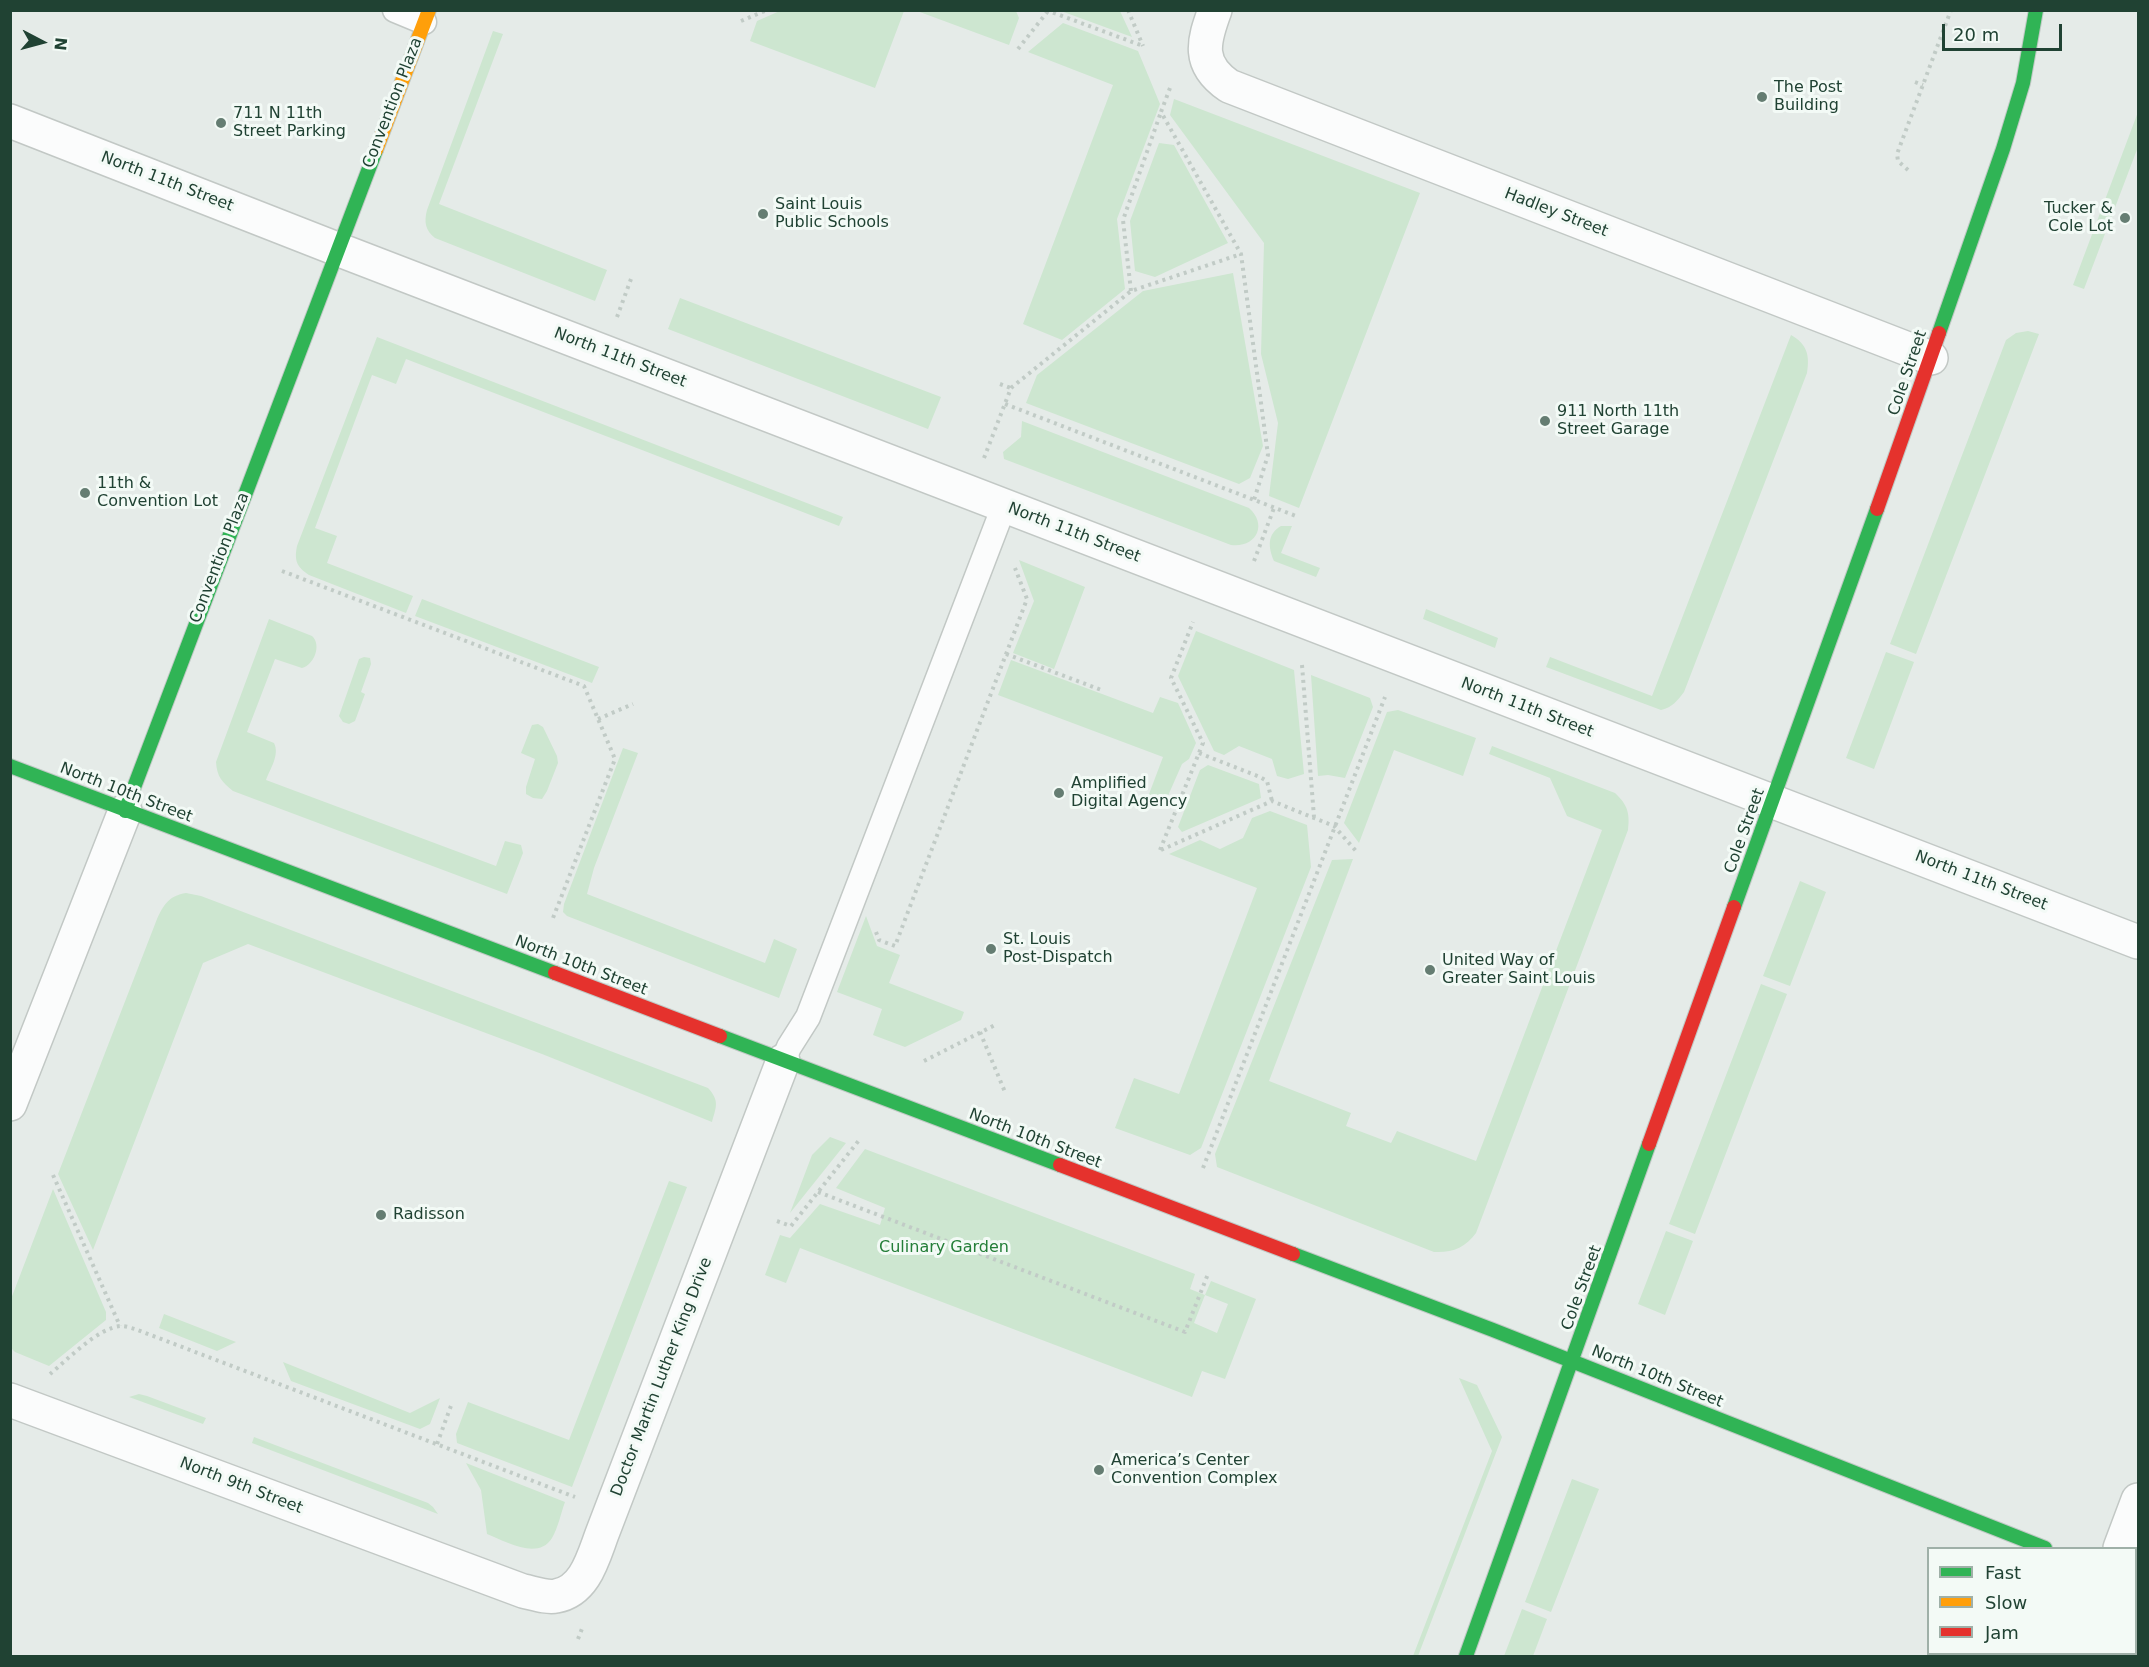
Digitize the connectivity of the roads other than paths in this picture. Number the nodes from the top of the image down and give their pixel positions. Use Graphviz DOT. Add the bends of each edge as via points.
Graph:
graph roads {
  1 [pos="395,10"];
  2 [pos="1215,10"];
  3 [pos="2036,10"];
  4 [pos="427,16"];
  5 [pos="10,121"];
  6 [pos="337,249"];
  7 [pos="1931,358"];
  8 [pos="1004,506"];
  9 [pos="10,766"];
  10 [pos="1773,803"];
  11 [pos="125,811"];
  12 [pos="2139,942"];
  13 [pos="783,1061"];
  14 [pos="10,1104"];
  15 [pos="1573,1361"];
  16 [pos="10,1400"];
  17 [pos="2139,1500"];
  18 [pos="2042,1547"];
  19 [pos="2120,1547"];
  20 [pos="472,1573"];
  21 [pos="1466,1656"];
  1 -- 4 [label="lane"];
  2 -- 7 [label="street, Hadley Street" via="1204,45 1207,63 1216,78 1229,86"];
  3 -- 7 [label="street, Cole Street" via="2023,83"];
  4 -- 6 [label="street, Convention Plaza"];
  5 -- 6 [label="street, North 11th Street"];
  6 -- 8 [label="street, North 11th Street"];
  6 -- 11 [label="street, Convention Plaza"];
  7 -- 10 [label="street, Cole Street"];
  8 -- 10 [label="street, North 11th Street"];
  8 -- 13 [label="lane" via="808,1017"];
  9 -- 11 [label="street, North 10th Street"];
  10 -- 12 [label="street, North 11th Street"];
  10 -- 15 [label="street, Cole Street"];
  11 -- 13 [label="street, North 10th Street"];
  11 -- 14 [label="street, Convention Plaza"];
  13 -- 15 [label="street, North 10th Street"];
  13 -- 20 [label="street, Doctor Martin Luther King Drive" via="585,1574 576,1588 555,1597"];
  15 -- 18 [label="street, North 10th Street"];
  15 -- 21 [label="street, Cole Street"];
  16 -- 20 [label="street, North 9th Street"];
  17 -- 19 [label="street"];
}
